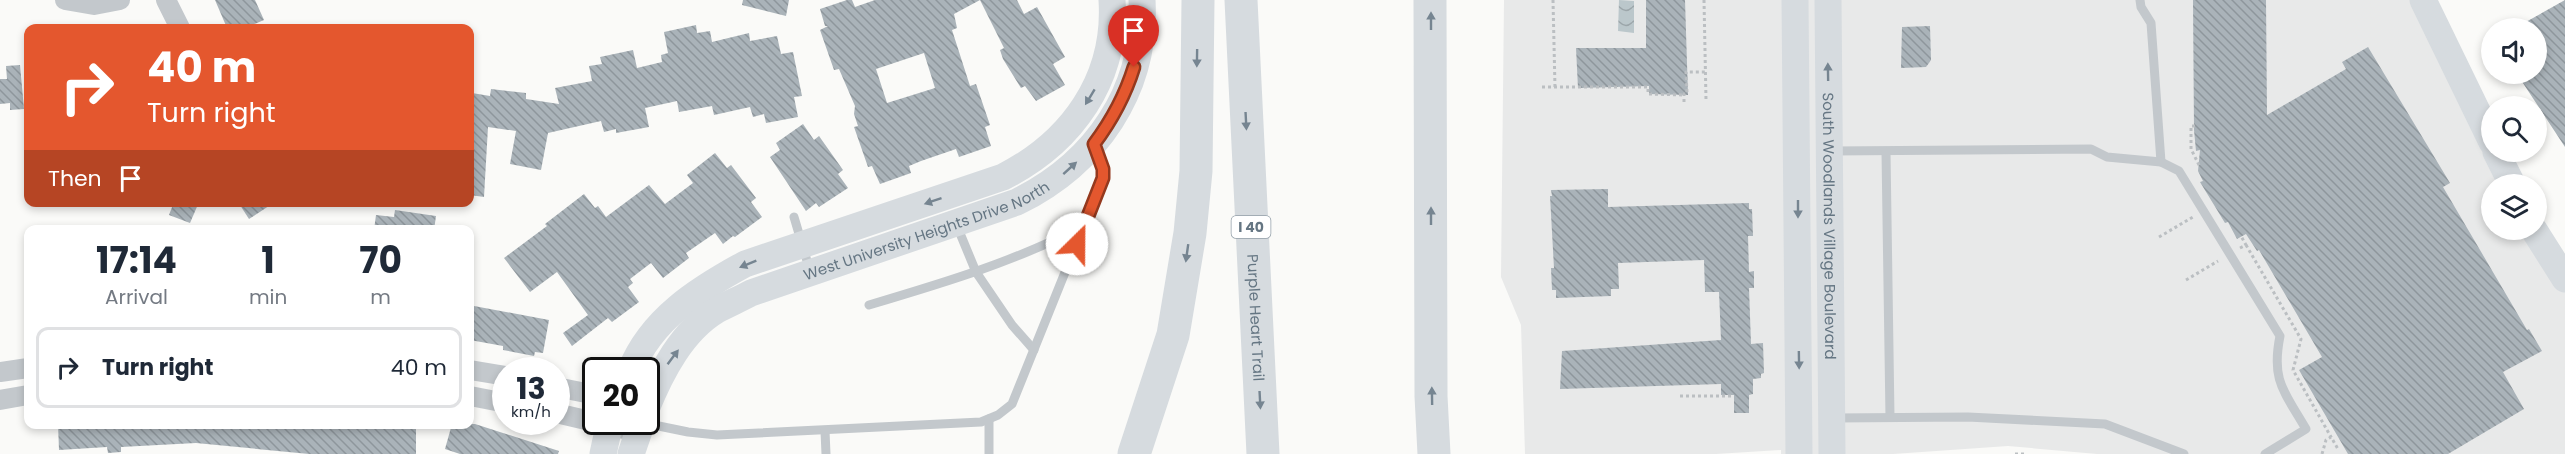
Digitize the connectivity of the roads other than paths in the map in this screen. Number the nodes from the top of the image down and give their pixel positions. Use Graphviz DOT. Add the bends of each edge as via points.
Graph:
graph roads {
  1 [pos="65,0"];
  2 [pos="120,0"];
  3 [pos="166,0"];
  4 [pos="1112,0"];
  5 [pos="1142,0"];
  6 [pos="1198,0"];
  7 [pos="1240,0"];
  8 [pos="1430,0"];
  9 [pos="1795,0"];
  10 [pos="1828,0"];
  11 [pos="2140,0"];
  12 [pos="2423,0"];
  13 [pos="178,24"];
  14 [pos="2481,119"];
  15 [pos="1094,144"];
  16 [pos="1797,150"];
  17 [pos="1829,151"];
  18 [pos="1886,152"];
  19 [pos="2161,162"];
  20 [pos="794,217"];
  21 [pos="956,224"];
  22 [pos="1085,225"];
  23 [pos="2540,240"];
  24 [pos="802,245"];
  25 [pos="976,272"];
  26 [pos="811,273"];
  27 [pos="2565,279"];
  28 [pos="869,305"];
  29 [pos="1034,350"];
  30 [pos="637,357"];
  31 [pos="24,369"];
  32 [pos="474,371"];
  33 [pos="0,372"];
  34 [pos="492,374"];
  35 [pos="660,376"];
  36 [pos="24,396"];
  37 [pos="474,397"];
  38 [pos="0,400"];
  39 [pos="492,400"];
  40 [pos="1890,417"];
  41 [pos="1833,418"];
  42 [pos="990,419"];
  43 [pos="1799,425"];
  44 [pos="660,426"];
  45 [pos="825,431"];
  46 [pos="607,435"];
  47 [pos="603,454"];
  48 [pos="826,454"];
  49 [pos="989,454"];
  50 [pos="1134,454"];
  51 [pos="1263,454"];
  52 [pos="1434,454"];
  53 [pos="1799,454"];
  54 [pos="1832,454"];
  55 [pos="2184,454"];
  56 [pos="2265,454"];
  1 -- 2 [label="street" via="94,5"];
  3 -- 13 [label="street"];
  4 -- 24 [label="street, West University Heights Drive North, one-way" via="1109,48 1096,87 1076,121 1040,155 1003,177"];
  5 -- 15 [label="street, West University Heights Drive North" via="1140,41 1127,90"];
  6 -- 50 [label="highway, one-way" via="1196,171 1190,233 1173,335"];
  7 -- 51 [label="highway, Purple Heart Trail / I 40, one-way"];
  52 -- 8 [label="highway, one-way"];
  9 -- 16 [label="street"];
  17 -- 10 [label="street, South Woodlands Village Boulevard, one-way"];
  11 -- 19 [label="lane" via="2140,7 2151,23"];
  12 -- 14 [label="street"];
  21 -- 15 [label="street, West University Heights Drive North, one-way" via="1036,192 1053,182"];
  15 -- 22 [label="lane" via="1103,178"];
  16 -- 17 [label="street"];
  16 -- 43 [label="street, one-way"];
  17 -- 18 [label="lane"];
  17 -- 41 [label="street, South Woodlands Village Boulevard"];
  18 -- 19 [label="lane" via="2091,149 2107,157"];
  18 -- 40 [label="lane"];
  19 -- 56 [label="lane" via="2179,171 2280,336 2275,359 2278,380 2306,429"];
  20 -- 24 [label="lane"];
  21 -- 25 [label="lane"];
  21 -- 26 [label="street, West University Heights Drive North"];
  22 -- 25 [label="lane"];
  22 -- 29 [label="lane"];
  23 -- 27 [label="street"];
  24 -- 26 [label="lane"];
  24 -- 30 [label="street, West University Heights Drive North, one-way" via="745,264 707,285 666,316"];
  25 -- 28 [label="lane"];
  25 -- 29 [label="lane"];
  35 -- 26 [label="street, West University Heights Drive North, one-way" via="689,334 715,311 751,293"];
  29 -- 42 [label="lane" via="1012,404"];
  31 -- 33 [label="street"];
  32 -- 34 [label="street"];
  36 -- 38 [label="street"];
  37 -- 39 [label="street"];
  40 -- 41 [label="lane"];
  40 -- 55 [label="lane" via="1989,417 2105,424"];
  41 -- 43 [label="street"];
  41 -- 54 [label="street, South Woodlands Village Boulevard"];
  42 -- 45 [label="lane"];
  42 -- 49 [label="lane"];
  43 -- 53 [label="street"];
  44 -- 45 [label="lane" via="717,435"];
  45 -- 48 [label="lane"];
  46 -- 47 [label="street"];
}
